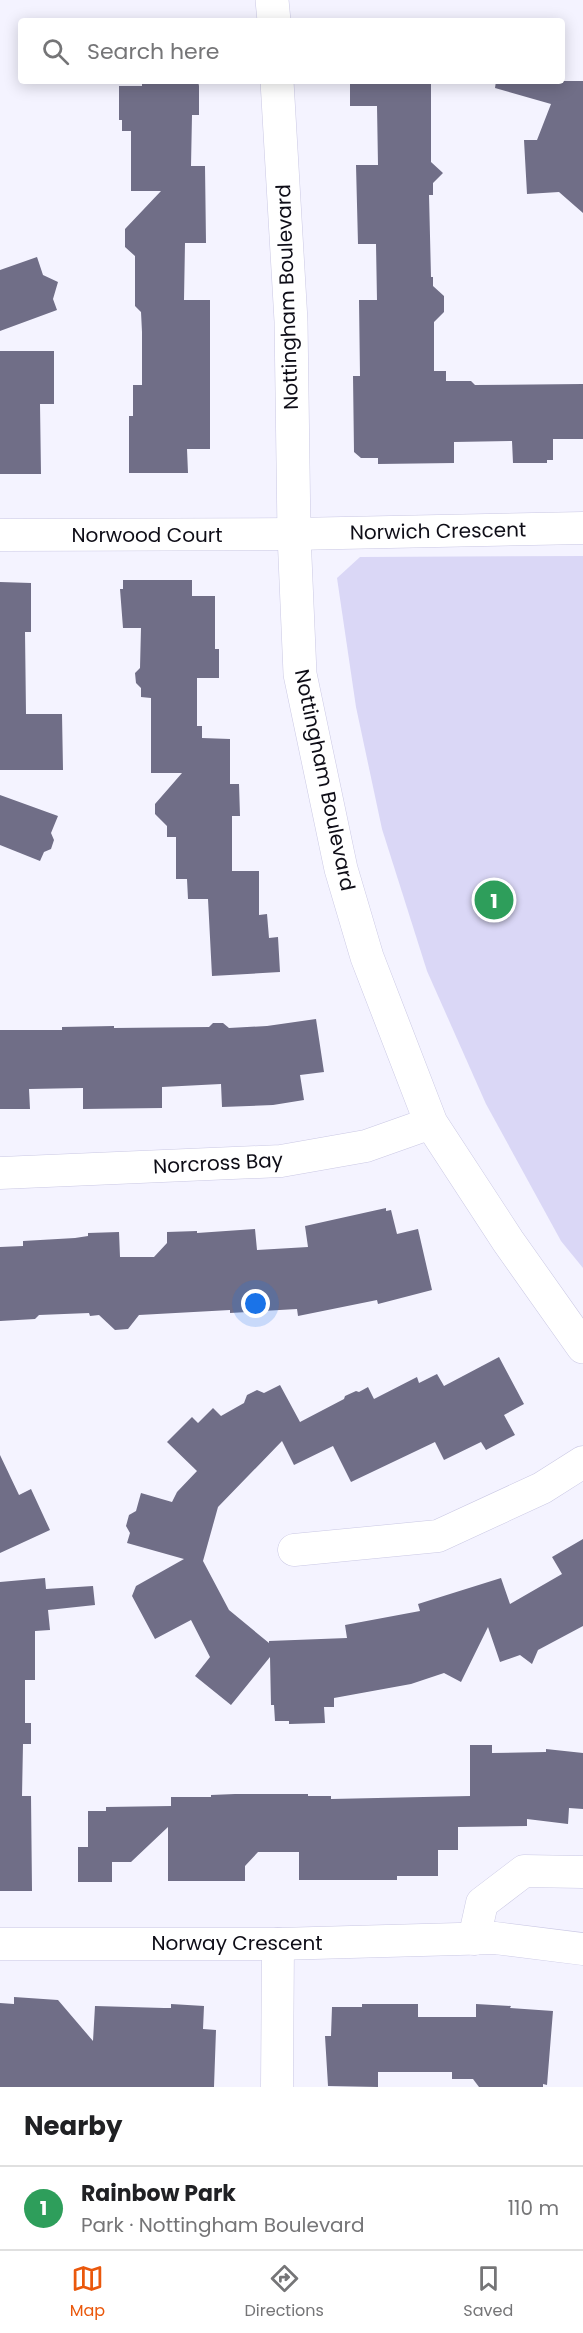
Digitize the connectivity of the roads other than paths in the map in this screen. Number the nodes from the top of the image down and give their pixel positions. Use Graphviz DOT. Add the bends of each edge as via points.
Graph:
graph roads {
  1 [pos="272,0"];
  2 [pos="274,18"];
  3 [pos="277,84"];
  4 [pos="583,528"];
  5 [pos="294,534"];
  6 [pos="0,535"];
  7 [pos="431,1123"];
  8 [pos="0,1173"];
  9 [pos="583,1347"];
  10 [pos="583,1462"];
  11 [pos="294,1550"];
  12 [pos="583,1872"];
  13 [pos="474,1939"];
  14 [pos="0,1944"];
  15 [pos="279,1944"];
  16 [pos="583,1949"];
  17 [pos="277,2087"];
  1 -- 2 [label="street"];
  3 -- 5 [label="street, Nottingham Boulevard" via="291,321"];
  4 -- 5 [label="street, Norwich Crescent"];
  5 -- 6 [label="street, Norwood Court"];
  5 -- 7 [label="street, Nottingham Boulevard" via="300,674 341,868 367,957"];
  7 -- 8 [label="street, Norcross Bay" via="366,1146 281,1161"];
  7 -- 9 [label="street, Nottingham Boulevard"];
  10 -- 11 [label="street" via="542,1488 438,1536"];
  12 -- 13 [label="street" via="524,1871 482,1903"];
  13 -- 15 [label="street, Norway Crescent"];
  13 -- 16 [label="street, Norway Crescent"];
  14 -- 15 [label="street, Norway Crescent"];
  15 -- 17 [label="street"];
}
